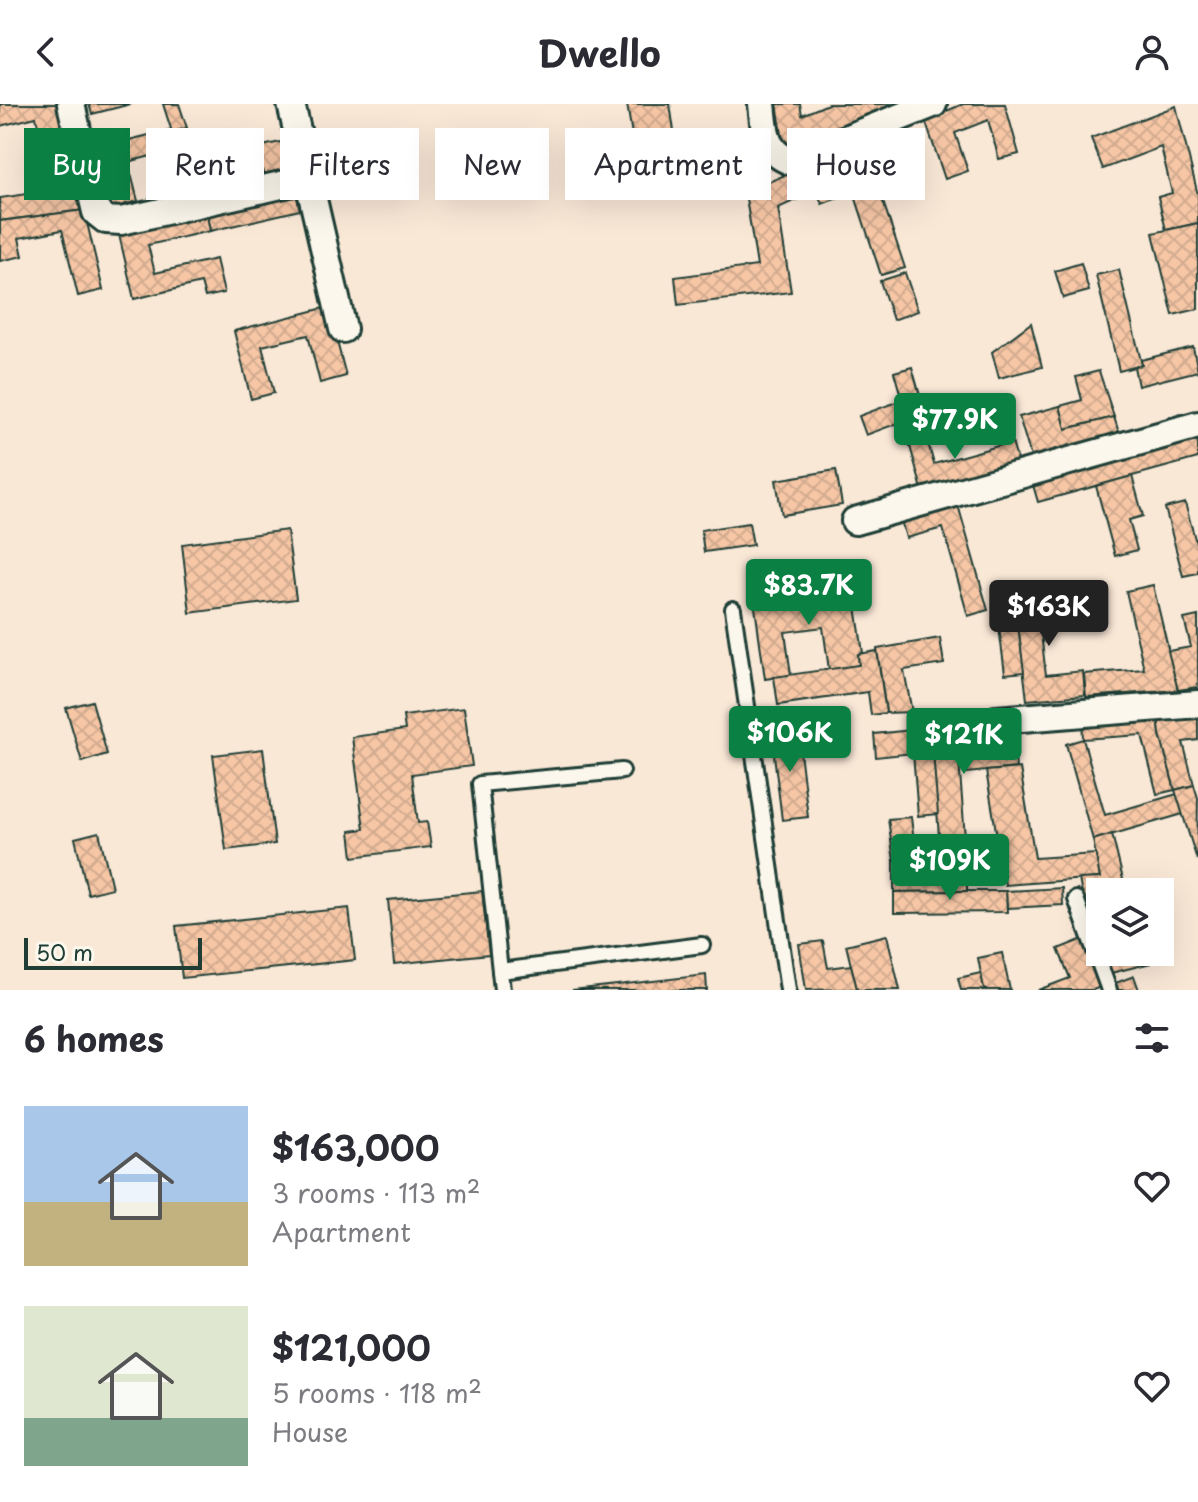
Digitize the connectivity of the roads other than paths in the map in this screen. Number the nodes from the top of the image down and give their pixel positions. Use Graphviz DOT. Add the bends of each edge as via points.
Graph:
graph roads {
  1 [pos="71,104"];
  2 [pos="291,104"];
  3 [pos="762,104"];
  4 [pos="933,104"];
  5 [pos="296,128"];
  6 [pos="280,185"];
  7 [pos="313,200"];
  8 [pos="343,329"];
  9 [pos="1198,425"];
  10 [pos="855,521"];
  11 [pos="733,609"];
  12 [pos="1198,704"];
  13 [pos="996,720"];
  14 [pos="622,771"];
  15 [pos="1076,899"];
  16 [pos="702,945"];
  17 [pos="500,971"];
  18 [pos="502,990"];
  19 [pos="788,990"];
  20 [pos="1109,990"];
  1 -- 6 [label="street" via="96,212 106,220"];
  2 -- 5 [label="street"];
  3 -- 4 [label="street" via="768,146 775,156 790,161"];
  7 -- 8 [label="street"];
  9 -- 10 [label="street"];
  11 -- 19 [label="lane"];
  12 -- 13 [label="street"];
  14 -- 17 [label="lane" via="480,784"];
  15 -- 20 [label="lane"];
  16 -- 17 [label="lane"];
  17 -- 18 [label="lane"];
}
